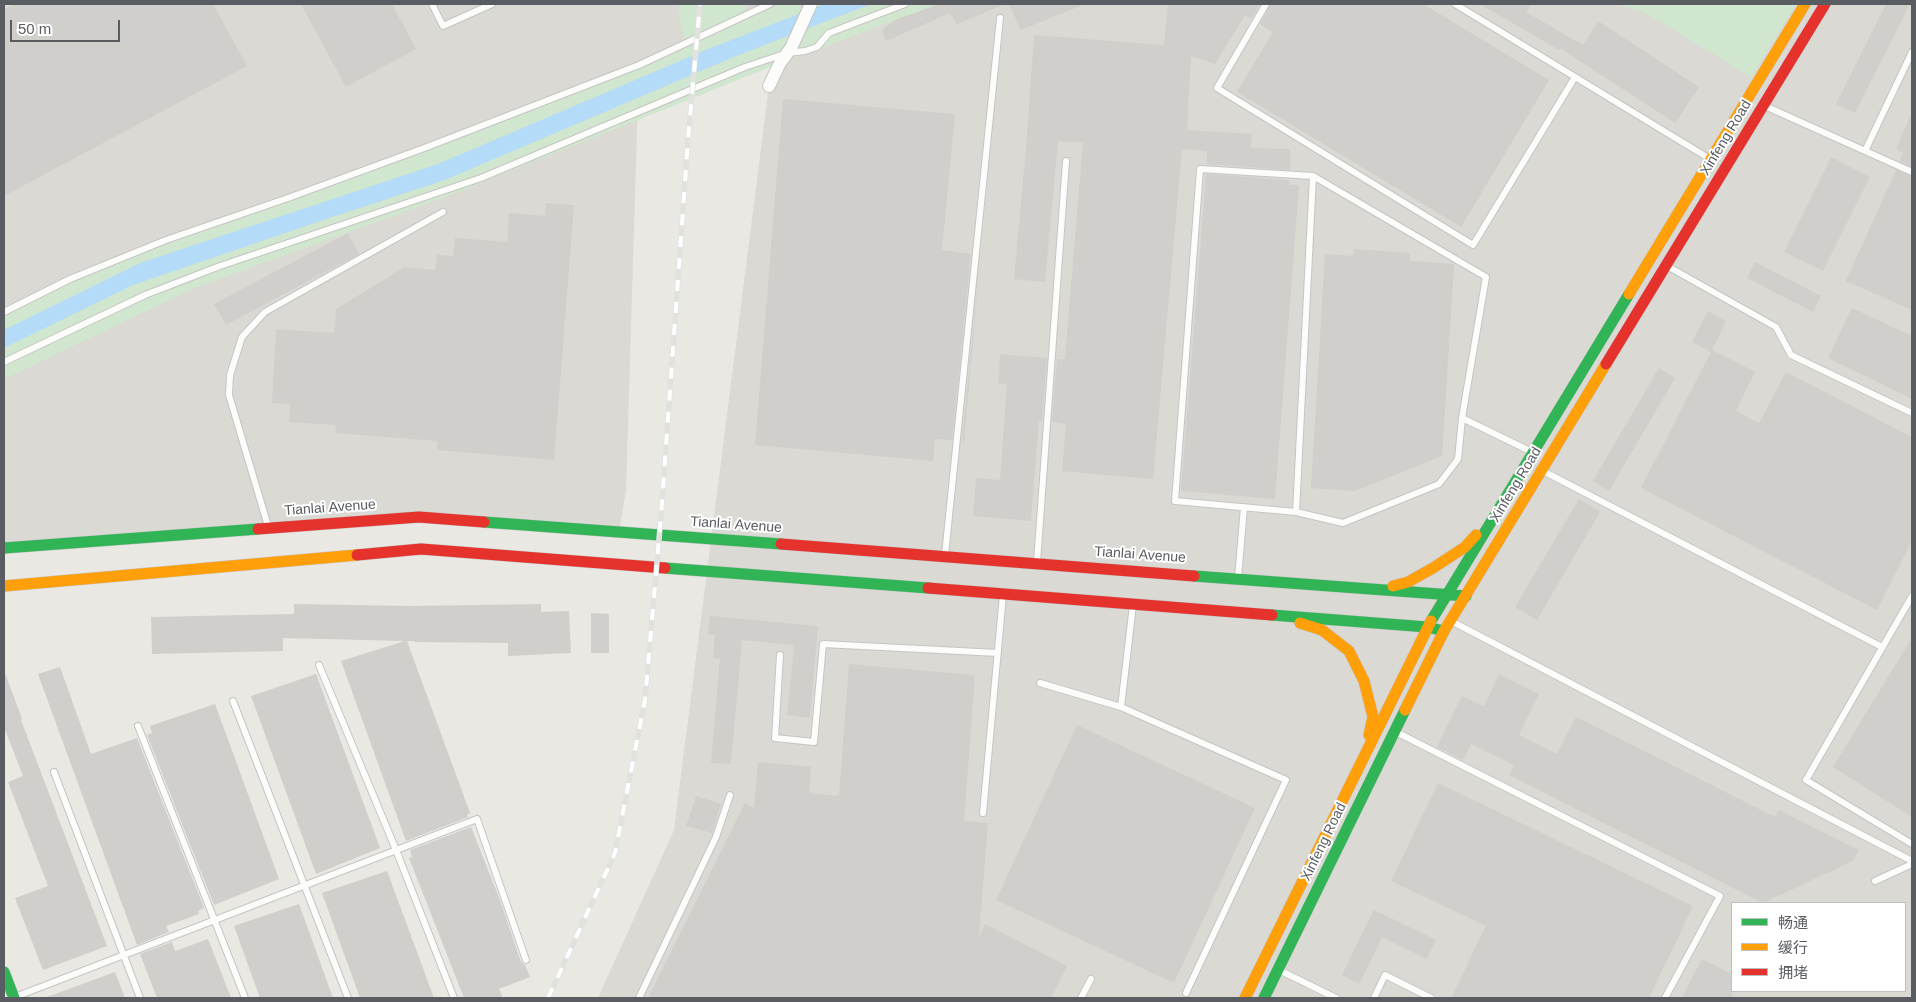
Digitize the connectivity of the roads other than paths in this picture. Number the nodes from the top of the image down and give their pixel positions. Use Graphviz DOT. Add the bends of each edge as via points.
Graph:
graph roads {
  1 [pos="432,4"];
  2 [pos="492,4"];
  3 [pos="770,4"];
  4 [pos="811,4"];
  5 [pos="905,4"];
  6 [pos="1266,4"];
  7 [pos="1455,4"];
  8 [pos="1805,4"];
  9 [pos="1825,4"];
  10 [pos="1000,18"];
  11 [pos="789,50"];
  12 [pos="1912,52"];
  13 [pos="1575,77"];
  14 [pos="769,86"];
  15 [pos="1763,105"];
  16 [pos="1865,151"];
  17 [pos="1711,159"];
  18 [pos="1066,161"];
  19 [pos="1912,172"];
  20 [pos="1313,176"];
  21 [pos="444,212"];
  22 [pos="1666,265"];
  23 [pos="4,312"];
  24 [pos="4,362"];
  25 [pos="1912,413"];
  26 [pos="1462,418"];
  27 [pos="1533,453"];
  28 [pos="1542,470"];
  29 [pos="1244,507"];
  30 [pos="1499,508"];
  31 [pos="1296,512"];
  32 [pos="268,528"];
  33 [pos="4,548"];
  34 [pos="945,556"];
  35 [pos="1037,563"];
  36 [pos="1238,578"];
  37 [pos="4,586"];
  38 [pos="1383,589"];
  39 [pos="1003,594"];
  40 [pos="1448,594"];
  41 [pos="1466,596"];
  42 [pos="1912,596"];
  43 [pos="1134,604"];
  44 [pos="1273,615"];
  45 [pos="1447,626"];
  46 [pos="1427,627"];
  47 [pos="1882,647"];
  48 [pos="998,653"];
  49 [pos="780,655"];
  50 [pos="319,665"];
  51 [pos="1040,683"];
  52 [pos="233,701"];
  53 [pos="1121,707"];
  54 [pos="138,726"];
  55 [pos="1395,732"];
  56 [pos="1365,754"];
  57 [pos="54,772"];
  58 [pos="730,795"];
  59 [pos="983,813"];
  60 [pos="1912,844"];
  61 [pos="396,850"];
  62 [pos="1912,863"];
  63 [pos="1875,881"];
  64 [pos="305,885"];
  65 [pos="214,920"];
  66 [pos="124,955"];
  67 [pos="526,960"];
  68 [pos="1278,969"];
  69 [pos="4,972"];
  70 [pos="1091,979"];
  71 [pos="1186,993"];
  72 [pos="14,998"];
  73 [pos="140,998"];
  74 [pos="246,998"];
  75 [pos="348,998"];
  76 [pos="454,998"];
  77 [pos="638,998"];
  78 [pos="1081,998"];
  79 [pos="1245,998"];
  80 [pos="1264,998"];
  81 [pos="1336,998"];
  82 [pos="1374,998"];
  83 [pos="1431,998"];
  84 [pos="1666,998"];
  1 -- 2 [label="lane" via="443,26"];
  3 -- 23 [label="lane" via="639,65 427,147 166,240"];
  4 -- 11 [label="street"];
  5 -- 11 [label="lane" via="829,33 817,47 805,51"];
  6 -- 13 [label="lane" via="1217,88 1473,245"];
  7 -- 13 [label="lane"];
  8 -- 17 [label="main road, Xinfeng Road"];
  9 -- 15 [label="main road, Xinfeng Road"];
  10 -- 34 [label="lane"];
  11 -- 14 [label="street"];
  11 -- 24 [label="lane" via="451,189 220,266 145,296"];
  12 -- 16 [label="lane"];
  13 -- 17 [label="lane"];
  15 -- 16 [label="lane"];
  15 -- 22 [label="main road, Xinfeng Road"];
  16 -- 19 [label="lane"];
  17 -- 27 [label="main road, Xinfeng Road"];
  18 -- 35 [label="lane"];
  20 -- 26 [label="lane" via="1486,277"];
  20 -- 29 [label="lane" via="1200,169 1175,501"];
  20 -- 31 [label="lane"];
  21 -- 32 [label="lane" via="265,312 242,337 230,375 229,395"];
  22 -- 25 [label="lane" via="1776,327 1791,355"];
  22 -- 28 [label="main road, Xinfeng Road"];
  26 -- 27 [label="lane"];
  26 -- 31 [label="lane" via="1458,458 1439,484 1342,523"];
  27 -- 30 [label="main road, Xinfeng Road"];
  28 -- 41 [label="main road, Xinfeng Road"];
  28 -- 47 [label="lane"];
  29 -- 31 [label="lane"];
  29 -- 36 [label="lane"];
  30 -- 38 [label="main road" via="1465,547 1408,582"];
  30 -- 40 [label="main road, Xinfeng Road"];
  32 -- 33 [label="main road, Tianlai Avenue"];
  32 -- 34 [label="main road, Tianlai Avenue" via="419,516"];
  34 -- 35 [label="main road, Tianlai Avenue"];
  35 -- 36 [label="main road, Tianlai Avenue"];
  36 -- 38 [label="main road, Tianlai Avenue"];
  37 -- 39 [label="main road" via="421,549"];
  38 -- 40 [label="main road, Tianlai Avenue"];
  39 -- 43 [label="main road"];
  39 -- 48 [label="lane"];
  40 -- 41 [label="main road, Tianlai Avenue"];
  40 -- 46 [label="main road, Xinfeng Road"];
  41 -- 45 [label="main road, Xinfeng Road"];
  42 -- 47 [label="lane"];
  43 -- 44 [label="main road"];
  43 -- 53 [label="lane"];
  44 -- 46 [label="main road"];
  44 -- 56 [label="main road" via="1322,630 1349,651 1364,681 1373,717"];
  45 -- 46 [label="main road"];
  45 -- 55 [label="main road, Xinfeng Road"];
  45 -- 62 [label="lane"];
  46 -- 56 [label="main road, Xinfeng Road"];
  47 -- 60 [label="lane" via="1806,780"];
  48 -- 49 [label="lane" via="823,644 814,742 775,738"];
  48 -- 59 [label="lane"];
  50 -- 61 [label="lane"];
  51 -- 53 [label="lane"];
  52 -- 64 [label="lane"];
  53 -- 71 [label="lane" via="1286,780"];
  54 -- 65 [label="lane"];
  55 -- 68 [label="main road, Xinfeng Road"];
  55 -- 84 [label="lane" via="1720,896"];
  56 -- 79 [label="main road, Xinfeng Road"];
  57 -- 66 [label="lane"];
  58 -- 77 [label="lane" via="716,837"];
  61 -- 64 [label="lane"];
  61 -- 67 [label="lane" via="477,818"];
  61 -- 76 [label="lane"];
  62 -- 63 [label="lane"];
  64 -- 65 [label="lane"];
  64 -- 75 [label="lane"];
  65 -- 66 [label="lane"];
  65 -- 74 [label="lane"];
  66 -- 72 [label="lane"];
  66 -- 73 [label="lane"];
  68 -- 80 [label="main road, Xinfeng Road"];
  68 -- 81 [label="lane"];
  69 -- 72 [label="main road"];
  70 -- 78 [label="lane"];
  82 -- 83 [label="lane" via="1385,975"];
}
